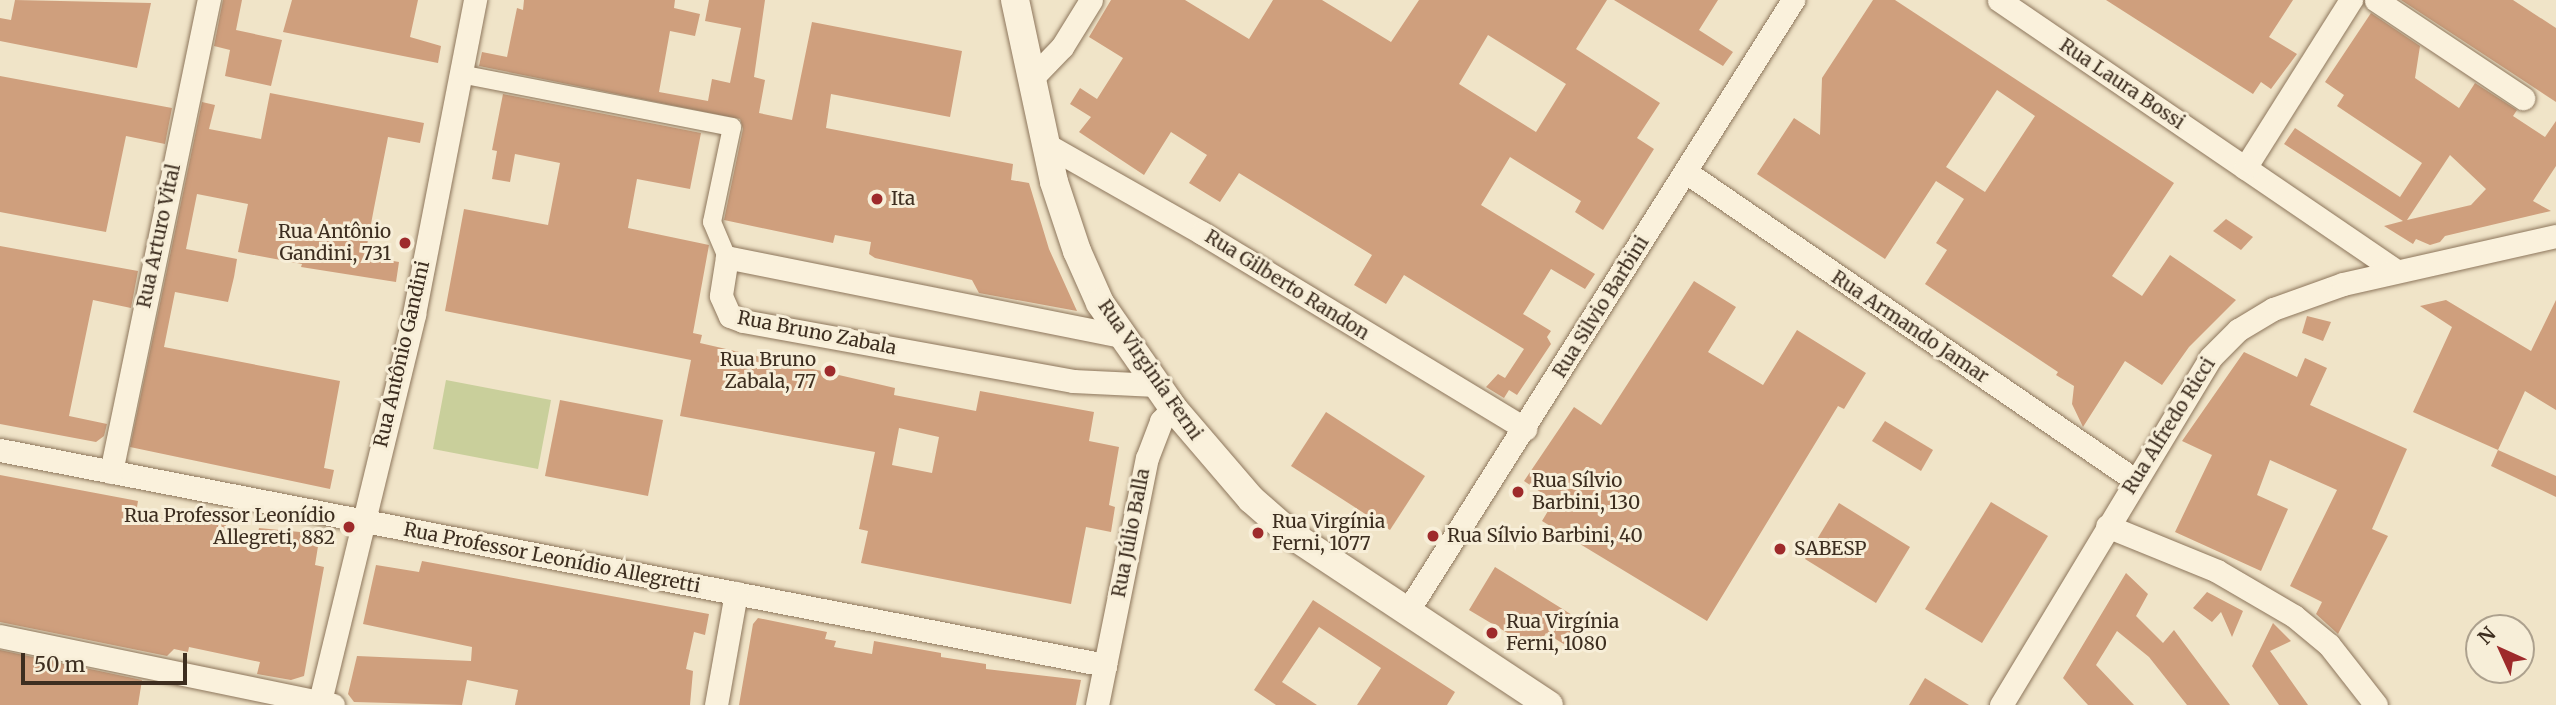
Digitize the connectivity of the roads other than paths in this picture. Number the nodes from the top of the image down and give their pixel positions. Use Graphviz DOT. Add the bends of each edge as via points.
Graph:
graph roads {
  1 [pos="209,0"];
  2 [pos="475,0"];
  3 [pos="1015,0"];
  4 [pos="1091,0"];
  5 [pos="1793,0"];
  6 [pos="1998,0"];
  7 [pos="2351,0"];
  8 [pos="2376,0"];
  9 [pos="460,74"];
  10 [pos="1032,78"];
  11 [pos="2523,98"];
  12 [pos="1046,145"];
  13 [pos="2245,168"];
  14 [pos="1686,172"];
  15 [pos="2556,236"];
  16 [pos="727,257"];
  17 [pos="2394,270"];
  18 [pos="1121,336"];
  19 [pos="1156,386"];
  20 [pos="1172,408"];
  21 [pos="1525,429"];
  22 [pos="0,450"];
  23 [pos="111,472"];
  24 [pos="2135,480"];
  25 [pos="361,523"];
  26 [pos="2107,526"];
  27 [pos="736,593"];
  28 [pos="1407,612"];
  29 [pos="0,636"];
  30 [pos="1105,664"];
  31 [pos="324,704"];
  32 [pos="716,705"];
  33 [pos="1097,705"];
  34 [pos="1549,705"];
  35 [pos="2001,705"];
  36 [pos="2376,705"];
  1 -- 23 [label="street, Rua Arturo Vital"];
  2 -- 9 [label="street, Rua Antônio Gandini"];
  3 -- 10 [label="street, Rua Virginía Ferni"];
  4 -- 10 [label="street" via="1062,47"];
  5 -- 14 [label="street, Rua Silvio Barbini"];
  6 -- 13 [label="street, Rua Laura Bossi"];
  7 -- 13 [label="street"];
  8 -- 11 [label="street"];
  9 -- 16 [label="street" via="732,127 712,222"];
  9 -- 25 [label="street, Rua Antônio Gandini" via="414,314"];
  10 -- 12 [label="street, Rua Virginía Ferni"];
  12 -- 18 [label="street, Rua Virginía Ferni" via="1077,250"];
  12 -- 21 [label="street, Rua Gilberto Randon" via="1202,233"];
  13 -- 17 [label="street, Rua Laura Bossi"];
  14 -- 21 [label="street, Rua Silvio Barbini"];
  14 -- 24 [label="street, Rua Armando Jamar"];
  15 -- 17 [label="street, Rua Alfredo Ricci"];
  16 -- 18 [label="street"];
  16 -- 19 [label="street, Rua Bruno Zabala" via="722,305 730,316 743,321 1073,381"];
  17 -- 24 [label="street, Rua Alfredo Ricci" via="2273,309 2238,330 2210,358"];
  18 -- 19 [label="street, Rua Virginía Ferni"];
  19 -- 20 [label="street, Rua Virginía Ferni"];
  20 -- 28 [label="street, Rua Virginía Ferni" via="1251,499 1292,535"];
  20 -- 30 [label="street, Rua Júlio Balla" via="1161,421 1147,458"];
  21 -- 28 [label="street, Rua Silvio Barbini"];
  22 -- 23 [label="street, Rua Professor Leonídio Allegretti"];
  23 -- 25 [label="street, Rua Professor Leonídio Allegretti"];
  24 -- 26 [label="street, Rua Alfredo Ricci"];
  25 -- 27 [label="street, Rua Professor Leonídio Allegretti"];
  25 -- 31 [label="street, Rua Antônio Gandini"];
  26 -- 35 [label="street, Rua Alfredo Ricci"];
  26 -- 36 [label="street" via="2217,571 2294,616 2329,645"];
  27 -- 30 [label="street, Rua Professor Leonídio Allegretti"];
  27 -- 32 [label="street"];
  28 -- 34 [label="street, Rua Virginía Ferni"];
  29 -- 31 [label="street"];
  30 -- 33 [label="street, Rua Júlio Balla"];
}
